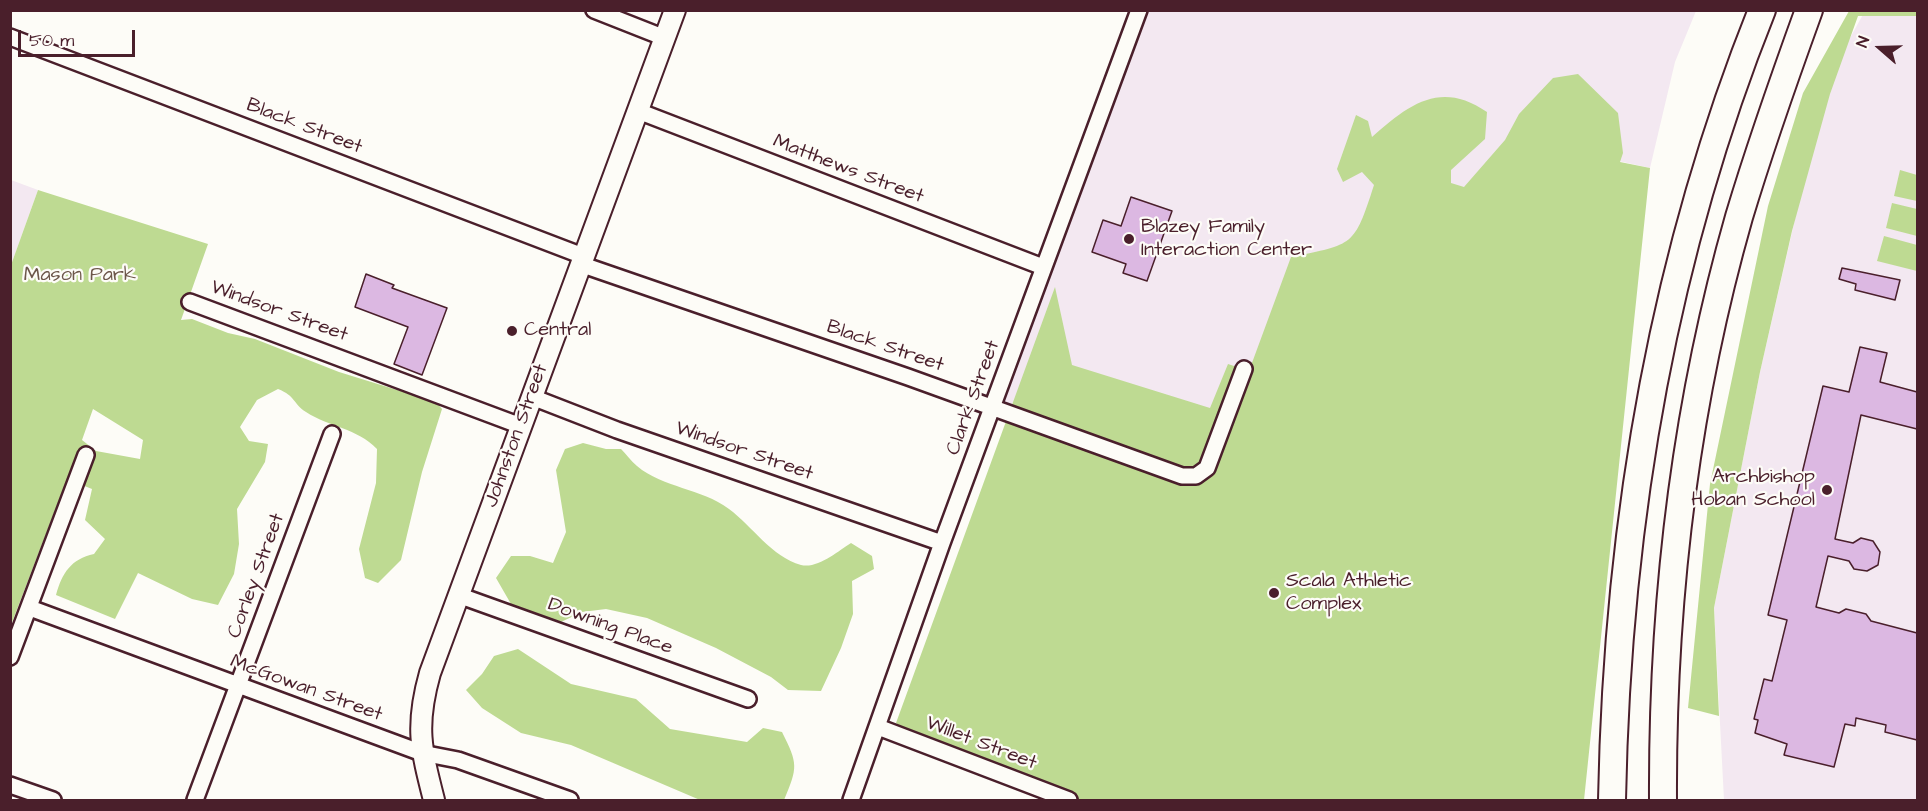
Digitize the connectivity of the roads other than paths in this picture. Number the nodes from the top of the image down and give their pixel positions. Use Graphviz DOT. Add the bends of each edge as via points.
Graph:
graph roads {
  1 [pos="594,10"];
  2 [pos="675,10"];
  3 [pos="1762,10"];
  4 [pos="1809,10"];
  5 [pos="1139,11"];
  6 [pos="10,38"];
  7 [pos="665,38"];
  8 [pos="638,111"];
  9 [pos="582,260"];
  10 [pos="1043,267"];
  11 [pos="190,302"];
  12 [pos="1244,369"];
  13 [pos="532,397"];
  14 [pos="994,407"];
  15 [pos="521,426"];
  16 [pos="332,434"];
  17 [pos="86,455"];
  18 [pos="942,543"];
  19 [pos="458,595"];
  20 [pos="30,608"];
  21 [pos="10,657"];
  22 [pos="239,686"];
  23 [pos="748,699"];
  24 [pos="878,727"];
  25 [pos="422,753"];
  26 [pos="10,784"];
  27 [pos="53,801"];
  28 [pos="195,801"];
  29 [pos="434,801"];
  30 [pos="570,801"];
  31 [pos="851,801"];
  32 [pos="1069,801"];
  33 [pos="1612,801"];
  34 [pos="1663,801"];
  1 -- 7 [label="street"];
  2 -- 7 [label="main road, Johnston Street"];
  3 -- 33 [label="highway" via="1695,199 1655,366 1617,652"];
  4 -- 34 [label="highway" via="1739,219 1692,428 1670,604"];
  5 -- 10 [label="street, Clark Street"];
  6 -- 9 [label="street, Black Street"];
  7 -- 8 [label="main road, Johnston Street"];
  8 -- 9 [label="main road, Johnston Street"];
  8 -- 10 [label="street, Matthews Street"];
  9 -- 13 [label="main road, Johnston Street"];
  9 -- 14 [label="street, Black Street"];
  10 -- 14 [label="street, Clark Street"];
  11 -- 15 [label="street, Windsor Street"];
  12 -- 14 [label="street, Black Street" via="1207,468 1196,476 1182,476"];
  13 -- 15 [label="main road, Johnston Street"];
  13 -- 18 [label="street, Windsor Street"];
  14 -- 18 [label="street, Clark Street"];
  15 -- 19 [label="main road, Johnston Street"];
  16 -- 22 [label="street, Corley Street"];
  17 -- 20 [label="street"];
  18 -- 24 [label="street, Clark Street"];
  19 -- 23 [label="street, Downing Place"];
  19 -- 25 [label="main road, Johnston Street" via="424,697 420,722"];
  20 -- 21 [label="street"];
  20 -- 22 [label="street, McGowan Street"];
  22 -- 25 [label="street, McGowan Street"];
  22 -- 28 [label="street, Corley Street"];
  24 -- 31 [label="street, Clark Street"];
  24 -- 32 [label="street, Willet Street"];
  25 -- 29 [label="main road, Johnston Street"];
  25 -- 30 [label="street, McGowan Street" via="458,760"];
  26 -- 27 [label="street"];
}
